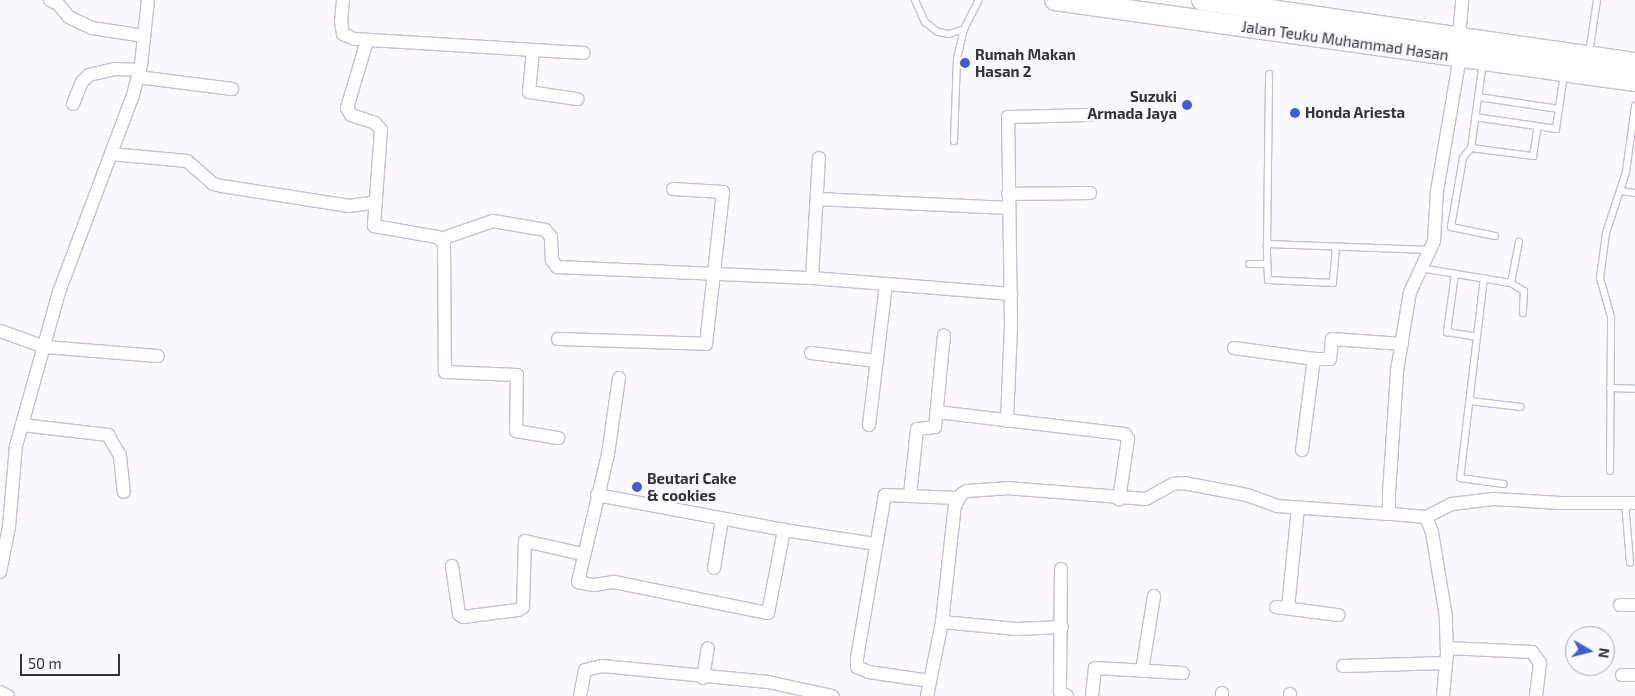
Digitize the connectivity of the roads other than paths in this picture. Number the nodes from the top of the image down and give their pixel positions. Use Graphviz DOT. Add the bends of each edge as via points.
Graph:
graph roads {
  1 [pos="50,0"];
  2 [pos="148,0"];
  3 [pos="343,0"];
  4 [pos="915,0"];
  5 [pos="979,0"];
  6 [pos="1054,0"];
  7 [pos="1202,0"];
  8 [pos="1462,0"];
  9 [pos="1597,0"];
  10 [pos="1254,4"];
  11 [pos="1386,27"];
  12 [pos="964,29"];
  13 [pos="144,36"];
  14 [pos="367,41"];
  15 [pos="1384,47"];
  16 [pos="1459,47"];
  17 [pos="533,50"];
  18 [pos="584,53"];
  19 [pos="1588,57"];
  20 [pos="1483,61"];
  21 [pos="1635,63"];
  22 [pos="1565,72"];
  23 [pos="139,74"];
  24 [pos="1269,74"];
  25 [pos="1635,81"];
  26 [pos="232,90"];
  27 [pos="1478,97"];
  28 [pos="577,99"];
  29 [pos="73,104"];
  30 [pos="1635,106"];
  31 [pos="1559,109"];
  32 [pos="1090,115"];
  33 [pos="1475,117"];
  34 [pos="1538,126"];
  35 [pos="954,141"];
  36 [pos="1471,148"];
  37 [pos="111,154"];
  38 [pos="819,158"];
  39 [pos="674,189"];
  40 [pos="1621,191"];
  41 [pos="1090,193"];
  42 [pos="1008,194"];
  43 [pos="1635,194"];
  44 [pos="817,199"];
  45 [pos="376,202"];
  46 [pos="1008,208"];
  47 [pos="1495,236"];
  48 [pos="441,239"];
  49 [pos="1519,242"];
  50 [pos="1267,244"];
  51 [pos="1336,247"];
  52 [pos="1432,250"];
  53 [pos="1248,264"];
  54 [pos="1267,264"];
  55 [pos="1420,268"];
  56 [pos="714,274"];
  57 [pos="1455,274"];
  58 [pos="812,278"];
  59 [pos="1484,278"];
  60 [pos="1512,283"];
  61 [pos="886,284"];
  62 [pos="1011,294"];
  63 [pos="1523,313"];
  64 [pos="0,331"];
  65 [pos="944,335"];
  66 [pos="1477,338"];
  67 [pos="558,339"];
  68 [pos="1402,344"];
  69 [pos="45,347"];
  70 [pos="1234,348"];
  71 [pos="811,353"];
  72 [pos="158,356"];
  73 [pos="1314,359"];
  74 [pos="877,361"];
  75 [pos="619,378"];
  76 [pos="1610,388"];
  77 [pos="1635,389"];
  78 [pos="1470,401"];
  79 [pos="1521,407"];
  80 [pos="936,412"];
  81 [pos="1007,422"];
  82 [pos="22,425"];
  83 [pos="869,425"];
  84 [pos="558,438"];
  85 [pos="1302,450"];
  86 [pos="1610,471"];
  87 [pos="1504,484"];
  88 [pos="124,492"];
  89 [pos="598,495"];
  90 [pos="910,495"];
  91 [pos="957,498"];
  92 [pos="1119,499"];
  93 [pos="1630,502"];
  94 [pos="1298,508"];
  95 [pos="1389,514"];
  96 [pos="1426,517"];
  97 [pos="722,519"];
  98 [pos="784,530"];
  99 [pos="875,544"];
  100 [pos="582,554"];
  101 [pos="1630,563"];
  102 [pos="452,566"];
  103 [pos="714,568"];
  104 [pos="1061,569"];
  105 [pos="0,572"];
  106 [pos="1154,596"];
  107 [pos="1635,604"];
  108 [pos="1620,605"];
  109 [pos="1338,615"];
  110 [pos="942,622"];
  111 [pos="1062,627"];
  112 [pos="708,648"];
  113 [pos="1447,648"];
  114 [pos="1446,663"];
  115 [pos="1343,666"];
  116 [pos="1142,671"];
  117 [pos="1183,674"];
  118 [pos="1622,675"];
  119 [pos="1635,675"];
  120 [pos="703,678"];
  121 [pos="930,681"];
  122 [pos="0,692"];
  123 [pos="8,696"];
  124 [pos="580,696"];
  125 [pos="832,696"];
  126 [pos="927,696"];
  127 [pos="1067,696"];
  128 [pos="1092,696"];
  129 [pos="1443,696"];
  130 [pos="1536,696"];
  1 -- 13 [label="street" via="69,17 92,28"];
  2 -- 13 [label="street"];
  3 -- 14 [label="street" via="343,34 354,40"];
  4 -- 12 [label="lane" via="921,16 932,29 949,34"];
  5 -- 12 [label="lane"];
  6 -- 15 [label="highway, Jalan Teuku Muhammad Hasan"];
  7 -- 10 [label="highway, Jalan Teuku Muhammad Hasan"];
  8 -- 16 [label="street"];
  9 -- 19 [label="lane"];
  10 -- 11 [label="highway, Jalan Teuku Muhammad Hasan"];
  11 -- 15 [label="highway"];
  11 -- 16 [label="highway, Jalan Teuku Muhammad Hasan"];
  12 -- 35 [label="lane" via="957,59"];
  13 -- 23 [label="street"];
  14 -- 17 [label="street"];
  14 -- 45 [label="street" via="347,108 351,115 376,123 381,130"];
  15 -- 16 [label="highway, Jalan Teuku Muhammad Hasan"];
  16 -- 19 [label="highway, Jalan Teuku Muhammad Hasan"];
  16 -- 20 [label="highway, Jalan Teuku Muhammad Hasan"];
  16 -- 52 [label="street" via="1443,148"];
  17 -- 18 [label="street"];
  17 -- 28 [label="street" via="529,92"];
  19 -- 21 [label="highway, Jalan Teuku Muhammad Hasan"];
  20 -- 22 [label="highway, Jalan Teuku Muhammad Hasan"];
  20 -- 27 [label="lane"];
  22 -- 25 [label="highway, Jalan Teuku Muhammad Hasan"];
  22 -- 31 [label="lane"];
  23 -- 26 [label="street"];
  23 -- 29 [label="street" via="115,69 89,75 82,82"];
  23 -- 37 [label="street"];
  24 -- 50 [label="lane"];
  27 -- 31 [label="lane"];
  27 -- 33 [label="lane"];
  30 -- 40 [label="lane"];
  31 -- 34 [label="lane" via="1556,129"];
  32 -- 42 [label="street" via="1009,116"];
  33 -- 34 [label="lane"];
  33 -- 36 [label="lane"];
  34 -- 36 [label="lane" via="1533,156"];
  36 -- 47 [label="lane" via="1463,158 1451,227"];
  37 -- 45 [label="street" via="187,161 212,184 222,186 350,206"];
  37 -- 69 [label="street" via="59,292"];
  38 -- 44 [label="street"];
  39 -- 56 [label="street" via="722,192"];
  40 -- 43 [label="lane"];
  40 -- 76 [label="lane" via="1606,232 1600,278 1611,308"];
  41 -- 42 [label="street"];
  42 -- 46 [label="street"];
  44 -- 46 [label="street"];
  44 -- 58 [label="street"];
  45 -- 48 [label="street" via="374,226"];
  46 -- 62 [label="street"];
  48 -- 56 [label="street" via="493,221 545,230 551,236 552,260 557,267"];
  48 -- 84 [label="street" via="444,245 445,372 516,375 516,431"];
  49 -- 60 [label="lane"];
  50 -- 51 [label="lane"];
  50 -- 54 [label="lane"];
  51 -- 52 [label="lane"];
  51 -- 54 [label="lane" via="1333,283 1268,280"];
  52 -- 55 [label="street"];
  53 -- 54 [label="lane"];
  55 -- 57 [label="lane"];
  55 -- 68 [label="street" via="1410,292"];
  56 -- 58 [label="street"];
  56 -- 67 [label="street" via="706,344"];
  57 -- 59 [label="lane"];
  57 -- 66 [label="lane" via="1447,332"];
  58 -- 61 [label="street"];
  59 -- 60 [label="lane"];
  59 -- 66 [label="lane"];
  60 -- 63 [label="lane" via="1524,291"];
  61 -- 62 [label="street"];
  61 -- 74 [label="street"];
  62 -- 81 [label="street"];
  64 -- 69 [label="street"];
  65 -- 80 [label="street"];
  66 -- 78 [label="lane"];
  68 -- 73 [label="street" via="1337,337 1332,339 1330,359"];
  68 -- 95 [label="street" via="1391,437"];
  69 -- 72 [label="street"];
  69 -- 82 [label="street"];
  70 -- 73 [label="street"];
  71 -- 74 [label="street"];
  73 -- 85 [label="street"];
  74 -- 83 [label="street"];
  75 -- 89 [label="street" via="608,454"];
  76 -- 77 [label="lane"];
  76 -- 86 [label="lane"];
  78 -- 79 [label="lane"];
  78 -- 87 [label="lane" via="1460,478"];
  80 -- 81 [label="street"];
  80 -- 90 [label="street" via="934,429 917,429"];
  81 -- 92 [label="street" via="1125,434 1128,439"];
  82 -- 88 [label="street" via="108,435 120,456"];
  82 -- 105 [label="street" via="16,446 9,527"];
  89 -- 97 [label="street"];
  89 -- 100 [label="street"];
  90 -- 91 [label="street"];
  90 -- 99 [label="street" via="885,495"];
  91 -- 92 [label="street" via="967,491 992,488"];
  91 -- 110 [label="street"];
  92 -- 94 [label="street" via="1146,499 1173,484 1184,482"];
  93 -- 96 [label="street" via="1561,503 1494,499 1452,504"];
  93 -- 101 [label="lane"];
  94 -- 95 [label="street"];
  94 -- 109 [label="street" via="1282,607"];
  95 -- 96 [label="street"];
  96 -- 113 [label="street" via="1440,569"];
  97 -- 98 [label="street"];
  97 -- 103 [label="street"];
  98 -- 99 [label="street"];
  98 -- 100 [label="street" via="771,609 765,613 614,582 594,585 578,582"];
  99 -- 121 [label="street" via="858,667"];
  100 -- 102 [label="street" via="525,541 523,607 463,617 459,614"];
  104 -- 111 [label="street"];
  106 -- 116 [label="street"];
  107 -- 108 [label="street"];
  110 -- 111 [label="street" via="1018,629"];
  110 -- 121 [label="street"];
  111 -- 127 [label="street" via="1060,692"];
  112 -- 120 [label="street"];
  113 -- 114 [label="street"];
  113 -- 130 [label="street" via="1532,652 1540,664"];
  114 -- 115 [label="street"];
  114 -- 129 [label="street"];
  116 -- 117 [label="street"];
  116 -- 128 [label="street" via="1095,668"];
  118 -- 119 [label="street"];
  120 -- 124 [label="street" via="591,666 584,673"];
  120 -- 125 [label="street" via="768,682"];
  121 -- 126 [label="street"];
  122 -- 123 [label="street"];
}
